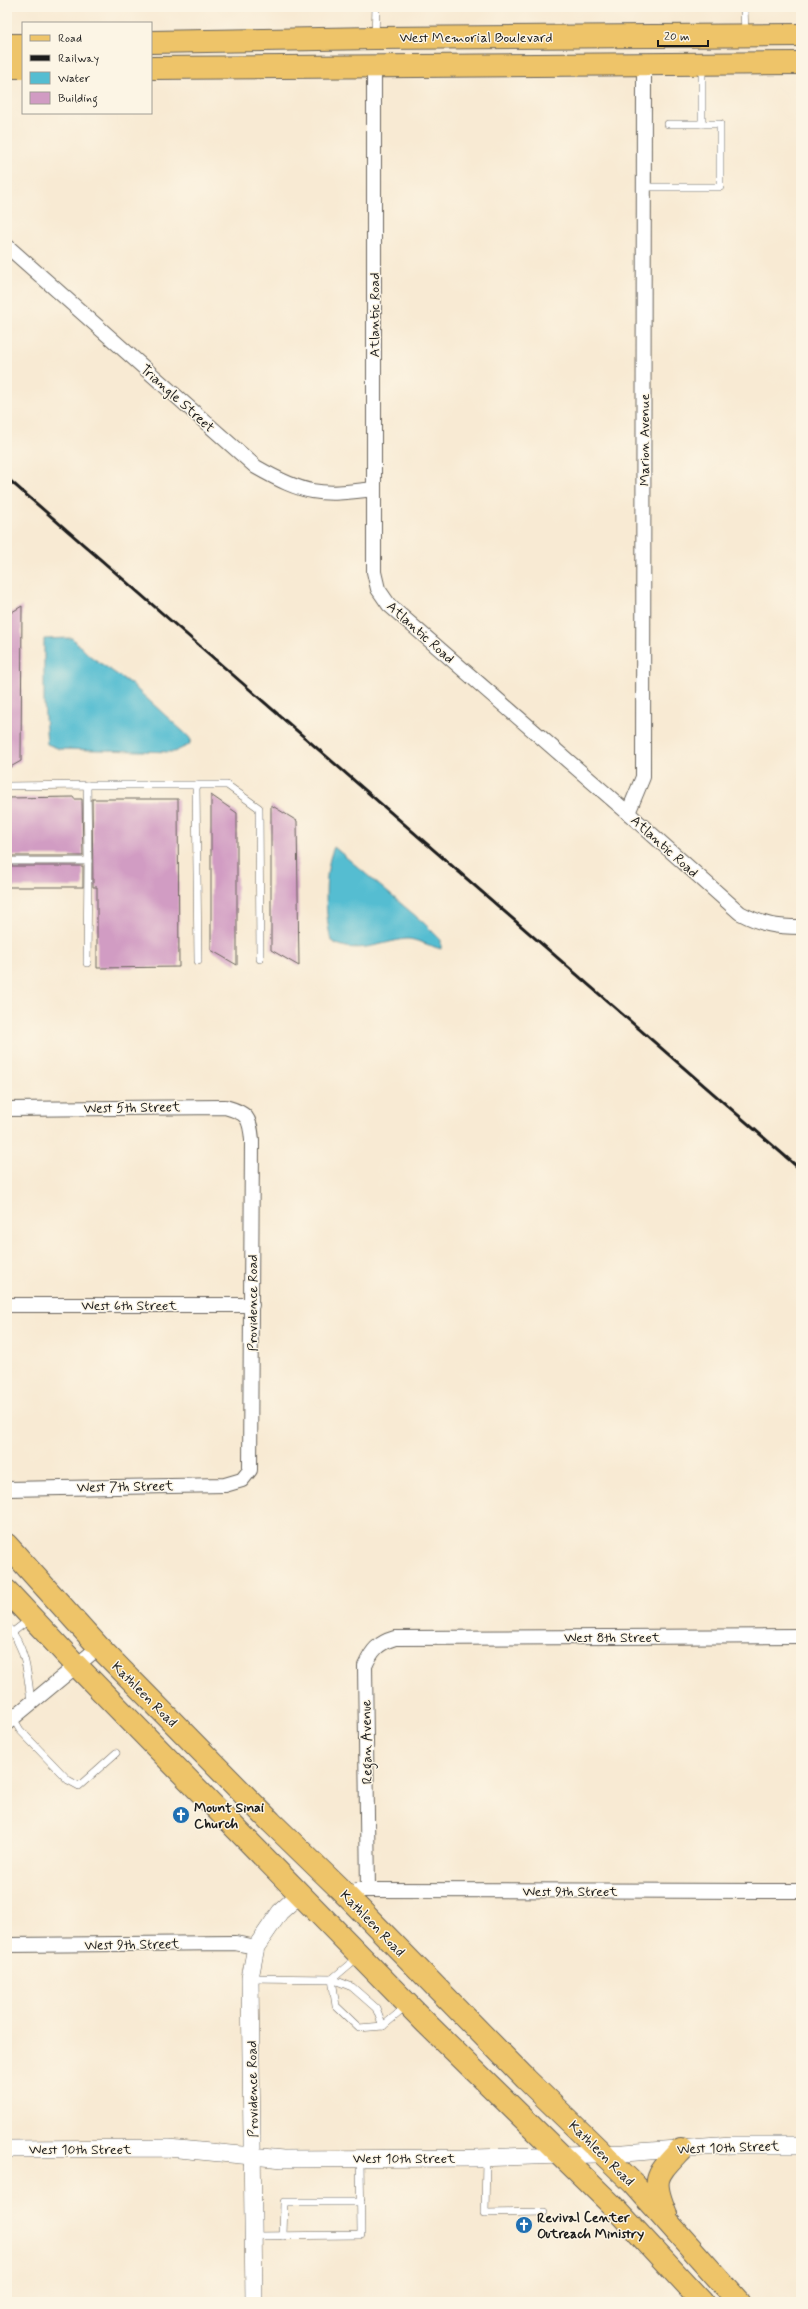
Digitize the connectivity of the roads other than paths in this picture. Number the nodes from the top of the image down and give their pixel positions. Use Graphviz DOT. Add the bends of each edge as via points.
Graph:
graph roads {
  1 [pos="376,7"];
  2 [pos="744,7"];
  3 [pos="801,35"];
  4 [pos="636,36"];
  5 [pos="745,36"];
  6 [pos="375,38"];
  7 [pos="152,42"];
  8 [pos="7,45"];
  9 [pos="22,45"];
  10 [pos="801,63"];
  11 [pos="702,64"];
  12 [pos="644,65"];
  13 [pos="374,66"];
  14 [pos="7,67"];
  15 [pos="22,67"];
  16 [pos="152,68"];
  17 [pos="179,68"];
  18 [pos="668,124"];
  19 [pos="702,124"];
  20 [pos="644,187"];
  21 [pos="7,246"];
  22 [pos="374,490"];
  23 [pos="196,784"];
  24 [pos="87,785"];
  25 [pos="7,786"];
  26 [pos="628,813"];
  27 [pos="7,861"];
  28 [pos="88,861"];
  29 [pos="801,927"];
  30 [pos="260,959"];
  31 [pos="198,960"];
  32 [pos="87,963"];
  33 [pos="7,1109"];
  34 [pos="250,1123"];
  35 [pos="7,1305"];
  36 [pos="252,1305"];
  37 [pos="242,1480"];
  38 [pos="7,1489"];
  39 [pos="7,1545"];
  40 [pos="7,1591"];
  41 [pos="32,1618"];
  42 [pos="7,1626"];
  43 [pos="13,1632"];
  44 [pos="801,1636"];
  45 [pos="423,1638"];
  46 [pos="99,1647"];
  47 [pos="77,1666"];
  48 [pos="31,1703"];
  49 [pos="10,1720"];
  50 [pos="116,1753"];
  51 [pos="202,1793"];
  52 [pos="340,1889"];
  53 [pos="368,1890"];
  54 [pos="801,1891"];
  55 [pos="300,1893"];
  56 [pos="7,1945"];
  57 [pos="256,1947"];
  58 [pos="360,1955"];
  59 [pos="250,1978"];
  60 [pos="332,1978"];
  61 [pos="408,2005"];
  62 [pos="383,2026"];
  63 [pos="801,2145"];
  64 [pos="7,2149"];
  65 [pos="681,2149"];
  66 [pos="604,2153"];
  67 [pos="560,2155"];
  68 [pos="253,2156"];
  69 [pos="486,2158"];
  70 [pos="360,2159"];
  71 [pos="361,2202"];
  72 [pos="544,2212"];
  73 [pos="668,2220"];
  74 [pos="253,2236"];
  75 [pos="283,2236"];
  76 [pos="254,2302"];
  77 [pos="702,2302"];
  78 [pos="739,2302"];
  1 -- 6 [label="lane"];
  2 -- 5 [label="lane"];
  3 -- 5 [label="main road, West Memorial Boulevard"];
  4 -- 5 [label="main road, West Memorial Boulevard"];
  4 -- 6 [label="main road, West Memorial Boulevard"];
  4 -- 13 [label="main road" via="602,48 407,52"];
  6 -- 7 [label="main road, West Memorial Boulevard"];
  6 -- 17 [label="main road" via="366,46 341,54 264,57"];
  8 -- 9 [label="main road"];
  10 -- 11 [label="main road, West Memorial Boulevard"];
  11 -- 12 [label="main road, West Memorial Boulevard"];
  11 -- 19 [label="lane"];
  12 -- 13 [label="main road, West Memorial Boulevard"];
  12 -- 20 [label="street, Marion Avenue"];
  13 -- 17 [label="main road, West Memorial Boulevard"];
  13 -- 22 [label="street, Atlantic Road"];
  14 -- 15 [label="main road"];
  16 -- 17 [label="main road, West Memorial Boulevard"];
  18 -- 19 [label="lane"];
  19 -- 20 [label="lane" via="720,124 720,187"];
  20 -- 26 [label="street, Marion Avenue" via="643,777"];
  21 -- 22 [label="street, Triangle Street" via="256,467 283,482 309,492 335,494"];
  22 -- 26 [label="street, Atlantic Road" via="374,572 378,589 389,605"];
  23 -- 24 [label="lane"];
  23 -- 30 [label="lane" via="227,784 259,808"];
  23 -- 31 [label="lane"];
  24 -- 25 [label="lane"];
  24 -- 28 [label="lane"];
  26 -- 29 [label="street, Atlantic Road" via="740,913 761,924"];
  27 -- 28 [label="lane"];
  28 -- 32 [label="lane"];
  33 -- 34 [label="street, West 5th Street" via="225,1107 242,1112"];
  34 -- 36 [label="street, Providence Road"];
  35 -- 36 [label="street, West 6th Street"];
  36 -- 37 [label="street, Providence Road" via="250,1470"];
  37 -- 38 [label="street, West 7th Street" via="225,1485"];
  39 -- 46 [label="main road, Kathleen Road"];
  40 -- 41 [label="main road, Kathleen Road"];
  41 -- 43 [label="lane"];
  41 -- 47 [label="main road, Kathleen Road"];
  42 -- 43 [label="lane"];
  43 -- 48 [label="lane" via="26,1661"];
  44 -- 45 [label="street, West 8th Street"];
  45 -- 53 [label="street, Regan Avenue" via="395,1638 380,1643 371,1652 365,1666"];
  46 -- 47 [label="street"];
  46 -- 52 [label="main road, Kathleen Road"];
  47 -- 48 [label="street"];
  47 -- 51 [label="main road, Kathleen Road"];
  48 -- 49 [label="street"];
  49 -- 50 [label="lane" via="74,1785 79,1786"];
  51 -- 52 [label="main road" via="225,1800 306,1882 323,1889"];
  51 -- 55 [label="main road, Kathleen Road"];
  52 -- 53 [label="street, West 9th Street"];
  52 -- 66 [label="main road, Kathleen Road" via="526,2079"];
  53 -- 54 [label="street, West 9th Street"];
  55 -- 57 [label="street, Providence Road" via="280,1912"];
  55 -- 58 [label="main road, Kathleen Road"];
  56 -- 57 [label="street, West 9th Street" via="235,1943"];
  57 -- 59 [label="street, Providence Road"];
  58 -- 60 [label="lane"];
  58 -- 61 [label="main road, Kathleen Road"];
  59 -- 60 [label="lane"];
  59 -- 68 [label="street, Providence Road"];
  60 -- 62 [label="lane" via="352,1987 376,2008"];
  60 -- 62 [label="lane" via="336,2006 359,2028"];
  61 -- 62 [label="lane"];
  61 -- 67 [label="main road, Kathleen Road"];
  63 -- 65 [label="street, West 10th Street" via="731,2145"];
  64 -- 68 [label="street, West 10th Street" via="168,2148"];
  65 -- 66 [label="street, West 10th Street"];
  65 -- 73 [label="main road" via="658,2177 656,2184"];
  66 -- 67 [label="street, West 10th Street"];
  66 -- 73 [label="main road, Kathleen Road"];
  67 -- 69 [label="street, West 10th Street"];
  67 -- 77 [label="main road, Kathleen Road" via="615,2208"];
  68 -- 70 [label="street, West 10th Street" via="283,2159"];
  68 -- 74 [label="street, Providence Road"];
  69 -- 70 [label="street, West 10th Street"];
  69 -- 72 [label="lane" via="485,2213"];
  70 -- 71 [label="lane"];
  71 -- 75 [label="lane" via="284,2202"];
  71 -- 75 [label="lane" via="362,2235"];
  73 -- 78 [label="main road, Kathleen Road"];
  74 -- 75 [label="lane"];
  74 -- 76 [label="street, Providence Road"];
}
